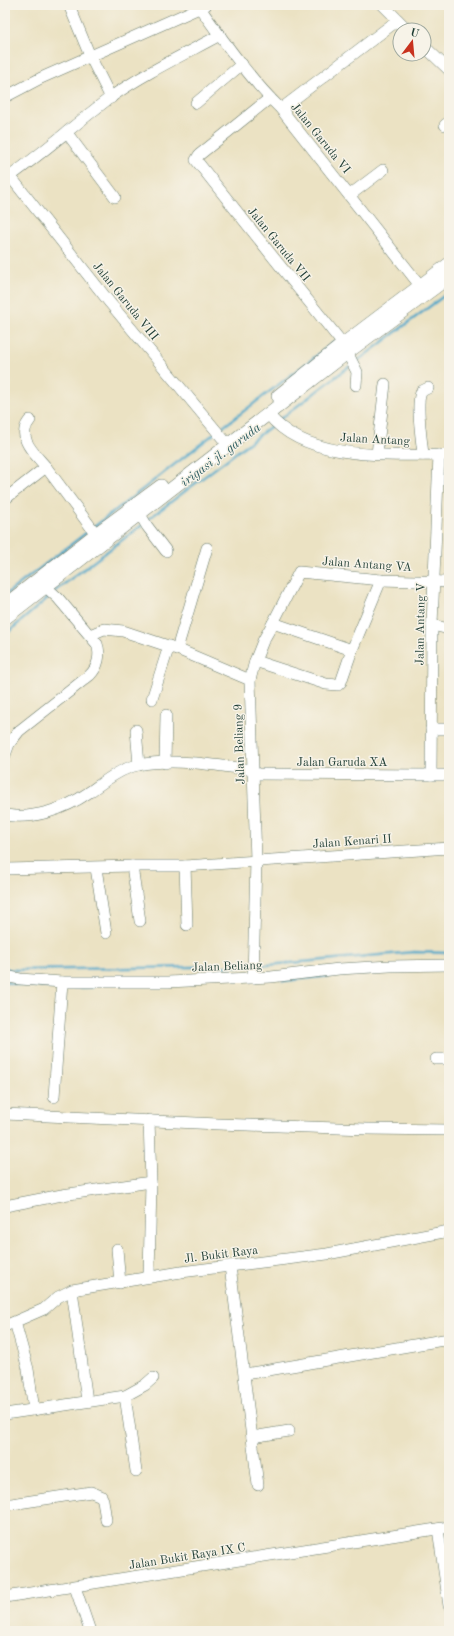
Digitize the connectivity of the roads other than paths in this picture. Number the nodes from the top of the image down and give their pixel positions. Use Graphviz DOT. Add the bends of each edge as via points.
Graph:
graph roads {
  1 [pos="68,5"];
  2 [pos="383,5"];
  3 [pos="203,6"];
  4 [pos="398,20"];
  5 [pos="220,35"];
  6 [pos="432,54"];
  7 [pos="90,56"];
  8 [pos="242,64"];
  9 [pos="449,70"];
  10 [pos="5,97"];
  11 [pos="111,98"];
  12 [pos="270,98"];
  13 [pos="196,103"];
  14 [pos="281,109"];
  15 [pos="67,133"];
  16 [pos="383,170"];
  17 [pos="7,178"];
  18 [pos="350,195"];
  19 [pos="115,197"];
  20 [pos="449,264"];
  21 [pos="449,277"];
  22 [pos="423,289"];
  23 [pos="350,357"];
  24 [pos="385,384"];
  25 [pos="356,385"];
  26 [pos="428,388"];
  27 [pos="30,420"];
  28 [pos="274,421"];
  29 [pos="224,440"];
  30 [pos="377,454"];
  31 [pos="424,455"];
  32 [pos="444,455"];
  33 [pos="46,467"];
  34 [pos="5,499"];
  35 [pos="141,517"];
  36 [pos="96,534"];
  37 [pos="207,548"];
  38 [pos="166,551"];
  39 [pos="299,572"];
  40 [pos="381,580"];
  41 [pos="434,581"];
  42 [pos="449,582"];
  43 [pos="52,592"];
  44 [pos="5,605"];
  45 [pos="5,618"];
  46 [pos="273,624"];
  47 [pos="432,625"];
  48 [pos="449,629"];
  49 [pos="90,635"];
  50 [pos="173,648"];
  51 [pos="352,650"];
  52 [pos="255,661"];
  53 [pos="250,680"];
  54 [pos="152,699"];
  55 [pos="166,715"];
  56 [pos="431,729"];
  57 [pos="449,729"];
  58 [pos="136,730"];
  59 [pos="5,755"];
  60 [pos="165,763"];
  61 [pos="139,765"];
  62 [pos="253,772"];
  63 [pos="431,775"];
  64 [pos="449,775"];
  65 [pos="5,815"];
  66 [pos="449,848"];
  67 [pos="256,860"];
  68 [pos="132,866"];
  69 [pos="185,866"];
  70 [pos="96,868"];
  71 [pos="7,870"];
  72 [pos="140,921"];
  73 [pos="187,925"];
  74 [pos="106,933"];
  75 [pos="449,965"];
  76 [pos="5,976"];
  77 [pos="253,978"];
  78 [pos="62,982"];
  79 [pos="436,1059"];
  80 [pos="449,1059"];
  81 [pos="54,1097"];
  82 [pos="5,1114"];
  83 [pos="149,1120"];
  84 [pos="449,1130"];
  85 [pos="151,1182"];
  86 [pos="5,1206"];
  87 [pos="449,1232"];
  88 [pos="117,1249"];
  89 [pos="230,1266"];
  90 [pos="149,1277"];
  91 [pos="120,1283"];
  92 [pos="72,1290"];
  93 [pos="10,1324"];
  94 [pos="449,1339"];
  95 [pos="245,1374"];
  96 [pos="153,1378"];
  97 [pos="125,1396"];
  98 [pos="87,1401"];
  99 [pos="34,1410"];
  100 [pos="5,1414"];
  101 [pos="289,1431"];
  102 [pos="252,1437"];
  103 [pos="136,1471"];
  104 [pos="258,1485"];
  105 [pos="5,1506"];
  106 [pos="106,1520"];
  107 [pos="449,1527"];
  108 [pos="438,1529"];
  109 [pos="75,1587"];
  110 [pos="5,1598"];
  111 [pos="449,1606"];
  112 [pos="90,1631"];
  1 -- 7 [label="street"];
  2 -- 4 [label="street"];
  3 -- 5 [label="street, Jalan Garuda VI"];
  3 -- 7 [label="street"];
  4 -- 14 [label="street"];
  5 -- 8 [label="street, Jalan Garuda VI"];
  5 -- 11 [label="street" via="138,79"];
  6 -- 9 [label="street"];
  7 -- 10 [label="street"];
  7 -- 11 [label="street"];
  8 -- 12 [label="street, Jalan Garuda VI"];
  8 -- 13 [label="street"];
  11 -- 15 [label="street"];
  12 -- 14 [label="street, Jalan Garuda VI"];
  12 -- 23 [label="street, Jalan Garuda VII" via="196,160"];
  14 -- 18 [label="street, Jalan Garuda VI"];
  15 -- 17 [label="street"];
  15 -- 19 [label="street"];
  16 -- 18 [label="street"];
  17 -- 29 [label="street, Jalan Garuda VIII"];
  18 -- 22 [label="street, Jalan Garuda VI"];
  20 -- 22 [label="main road"];
  21 -- 22 [label="main road"];
  22 -- 23 [label="main road"];
  23 -- 25 [label="street" via="357,375"];
  23 -- 28 [label="main road"];
  23 -- 29 [label="main road"];
  24 -- 30 [label="street"];
  26 -- 31 [label="street" via="422,391 419,397"];
  27 -- 33 [label="street" via="24,438"];
  28 -- 30 [label="street, Jalan Antang" via="310,444 343,452"];
  28 -- 35 [label="main road"];
  29 -- 35 [label="main road"];
  30 -- 31 [label="street, Jalan Antang"];
  31 -- 32 [label="street, Jalan Antang"];
  32 -- 41 [label="street, Jalan Antang V"];
  33 -- 34 [label="street"];
  33 -- 36 [label="street"];
  35 -- 36 [label="main road"];
  35 -- 38 [label="street"];
  35 -- 43 [label="main road"];
  36 -- 44 [label="main road"];
  37 -- 50 [label="street"];
  39 -- 40 [label="street, Jalan Antang VA"];
  39 -- 46 [label="street, Jalan Beliang 9"];
  40 -- 41 [label="street, Jalan Antang VA"];
  40 -- 51 [label="street"];
  41 -- 42 [label="street, Jalan Antang VA"];
  41 -- 47 [label="street, Jalan Antang V"];
  43 -- 45 [label="main road"];
  43 -- 49 [label="street"];
  46 -- 51 [label="street"];
  46 -- 52 [label="street, Jalan Beliang 9"];
  47 -- 48 [label="street"];
  47 -- 56 [label="street, Jalan Antang V"];
  49 -- 50 [label="street" via="104,630 123,631"];
  49 -- 59 [label="street" via="99,648 98,664 94,672 19,731 9,744"];
  50 -- 53 [label="street"];
  50 -- 54 [label="street"];
  51 -- 52 [label="street" via="338,685"];
  52 -- 53 [label="street, Jalan Beliang 9"];
  53 -- 62 [label="street, Jalan Beliang 9"];
  55 -- 60 [label="street"];
  56 -- 57 [label="street"];
  56 -- 63 [label="street, Jalan Antang V"];
  58 -- 61 [label="street"];
  60 -- 61 [label="street, Jalan Garuda XA"];
  60 -- 62 [label="street, Jalan Garuda XA" via="194,763"];
  61 -- 65 [label="street, Jalan Garuda XA" via="118,772 62,808 23,816"];
  62 -- 63 [label="street, Jalan Garuda XA"];
  62 -- 67 [label="street, Jalan Beliang 9"];
  63 -- 64 [label="street"];
  66 -- 67 [label="street, Jalan Kenari II"];
  67 -- 69 [label="street, Jalan Kenari II"];
  67 -- 77 [label="street, Jalan Beliang 9"];
  68 -- 69 [label="street, Jalan Kenari II"];
  68 -- 70 [label="street, Jalan Kenari II"];
  68 -- 72 [label="street"];
  69 -- 73 [label="street"];
  70 -- 71 [label="street, Jalan Kenari II"];
  70 -- 74 [label="street"];
  75 -- 77 [label="street, Jalan Beliang" via="397,965"];
  76 -- 78 [label="street, Jalan Beliang"];
  77 -- 78 [label="street, Jalan Beliang" via="168,982"];
  78 -- 81 [label="street"];
  79 -- 80 [label="street"];
  82 -- 83 [label="street"];
  83 -- 84 [label="street"];
  83 -- 85 [label="street"];
  85 -- 86 [label="street"];
  85 -- 90 [label="street"];
  87 -- 89 [label="street, Jl. Bukit Raya" via="327,1254"];
  88 -- 91 [label="street"];
  89 -- 90 [label="street, Jl. Bukit Raya"];
  89 -- 95 [label="street"];
  90 -- 91 [label="street, Jl. Bukit Raya"];
  91 -- 92 [label="street, Jl. Bukit Raya"];
  92 -- 93 [label="street, Jl. Bukit Raya" via="58,1297 44,1309"];
  92 -- 98 [label="street"];
  93 -- 99 [label="street" via="28,1369"];
  94 -- 95 [label="street"];
  95 -- 102 [label="street"];
  96 -- 97 [label="street" via="145,1386"];
  97 -- 98 [label="street"];
  97 -- 103 [label="street"];
  98 -- 99 [label="street"];
  99 -- 100 [label="street"];
  101 -- 102 [label="street"];
  102 -- 104 [label="street"];
  105 -- 106 [label="street" via="91,1492 103,1500"];
  107 -- 108 [label="street, Jalan Bukit Raya IX C"];
  108 -- 109 [label="street, Jalan Bukit Raya IX C"];
  108 -- 111 [label="street"];
  109 -- 110 [label="street, Jalan Bukit Raya IX C"];
  109 -- 112 [label="street"];
}
